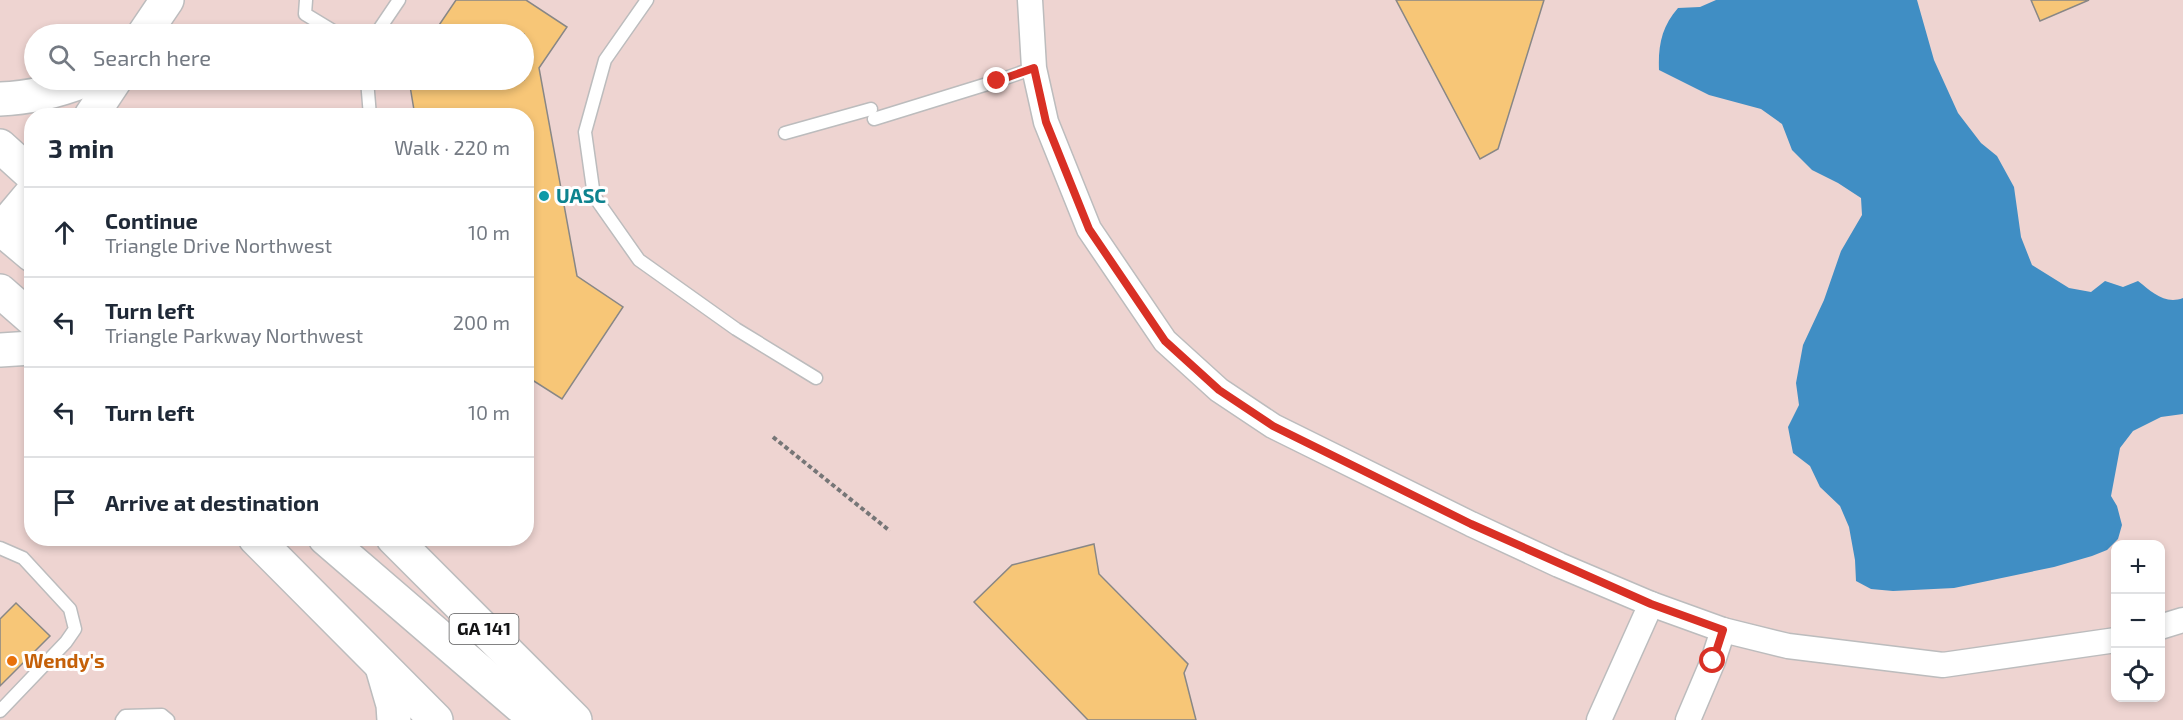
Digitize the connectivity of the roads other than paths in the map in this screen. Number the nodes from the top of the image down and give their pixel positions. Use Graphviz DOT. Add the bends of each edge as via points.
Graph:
graph roads {
  1 [pos="167,0"];
  2 [pos="306,0"];
  3 [pos="399,0"];
  4 [pos="647,0"];
  5 [pos="1030,0"];
  6 [pos="151,24"];
  7 [pos="322,24"];
  8 [pos="383,24"];
  9 [pos="1034,68"];
  10 [pos="56,90"];
  11 [pos="108,90"];
  12 [pos="368,90"];
  13 [pos="0,99"];
  14 [pos="96,108"];
  15 [pos="369,108"];
  16 [pos="785,134"];
  17 [pos="0,146"];
  18 [pos="24,168"];
  19 [pos="24,203"];
  20 [pos="2,226"];
  21 [pos="24,247"];
  22 [pos="0,291"];
  23 [pos="24,312"];
  24 [pos="24,348"];
  25 [pos="0,350"];
  26 [pos="816,378"];
  27 [pos="263,546"];
  28 [pos="334,546"];
  29 [pos="401,546"];
  30 [pos="0,548"];
  31 [pos="1651,604"];
  32 [pos="2183,620"];
  33 [pos="2165,625"];
  34 [pos="1723,630"];
  35 [pos="2111,641"];
  36 [pos="381,666"];
  37 [pos="0,711"];
  38 [pos="122,720"];
  39 [pos="168,720"];
  40 [pos="394,720"];
  41 [pos="436,720"];
  42 [pos="550,720"];
  43 [pos="575,720"];
  44 [pos="1599,720"];
  45 [pos="1688,720"];
  1 -- 6 [label="main road"];
  2 -- 7 [label="lane" via="305,14"];
  3 -- 8 [label="lane"];
  4 -- 26 [label="lane" via="605,60 585,132 594,196 639,260 736,329"];
  5 -- 9 [label="street"];
  9 -- 16 [label="lane" via="873,114"];
  9 -- 31 [label="street" via="1046,122 1089,229 1165,341 1219,390 1273,426 1471,524"];
  10 -- 13 [label="main road" via="19,99"];
  11 -- 14 [label="main road"];
  12 -- 15 [label="lane"];
  17 -- 18 [label="main road"];
  19 -- 20 [label="main road"];
  20 -- 21 [label="main road"];
  22 -- 23 [label="main road"];
  24 -- 25 [label="main road"];
  27 -- 36 [label="main road"];
  28 -- 42 [label="main road" via="520,706"];
  29 -- 43 [label="main road, GA 141"];
  30 -- 37 [label="lane" via="22,558 70,609 75,629"];
  31 -- 34 [label="street"];
  31 -- 44 [label="street"];
  32 -- 33 [label="street"];
  34 -- 35 [label="street" via="1788,646 1943,664"];
  34 -- 45 [label="street"];
  36 -- 40 [label="main road"];
  36 -- 41 [label="main road"];
  38 -- 39 [label="lane" via="125,716 162,715"];
}
